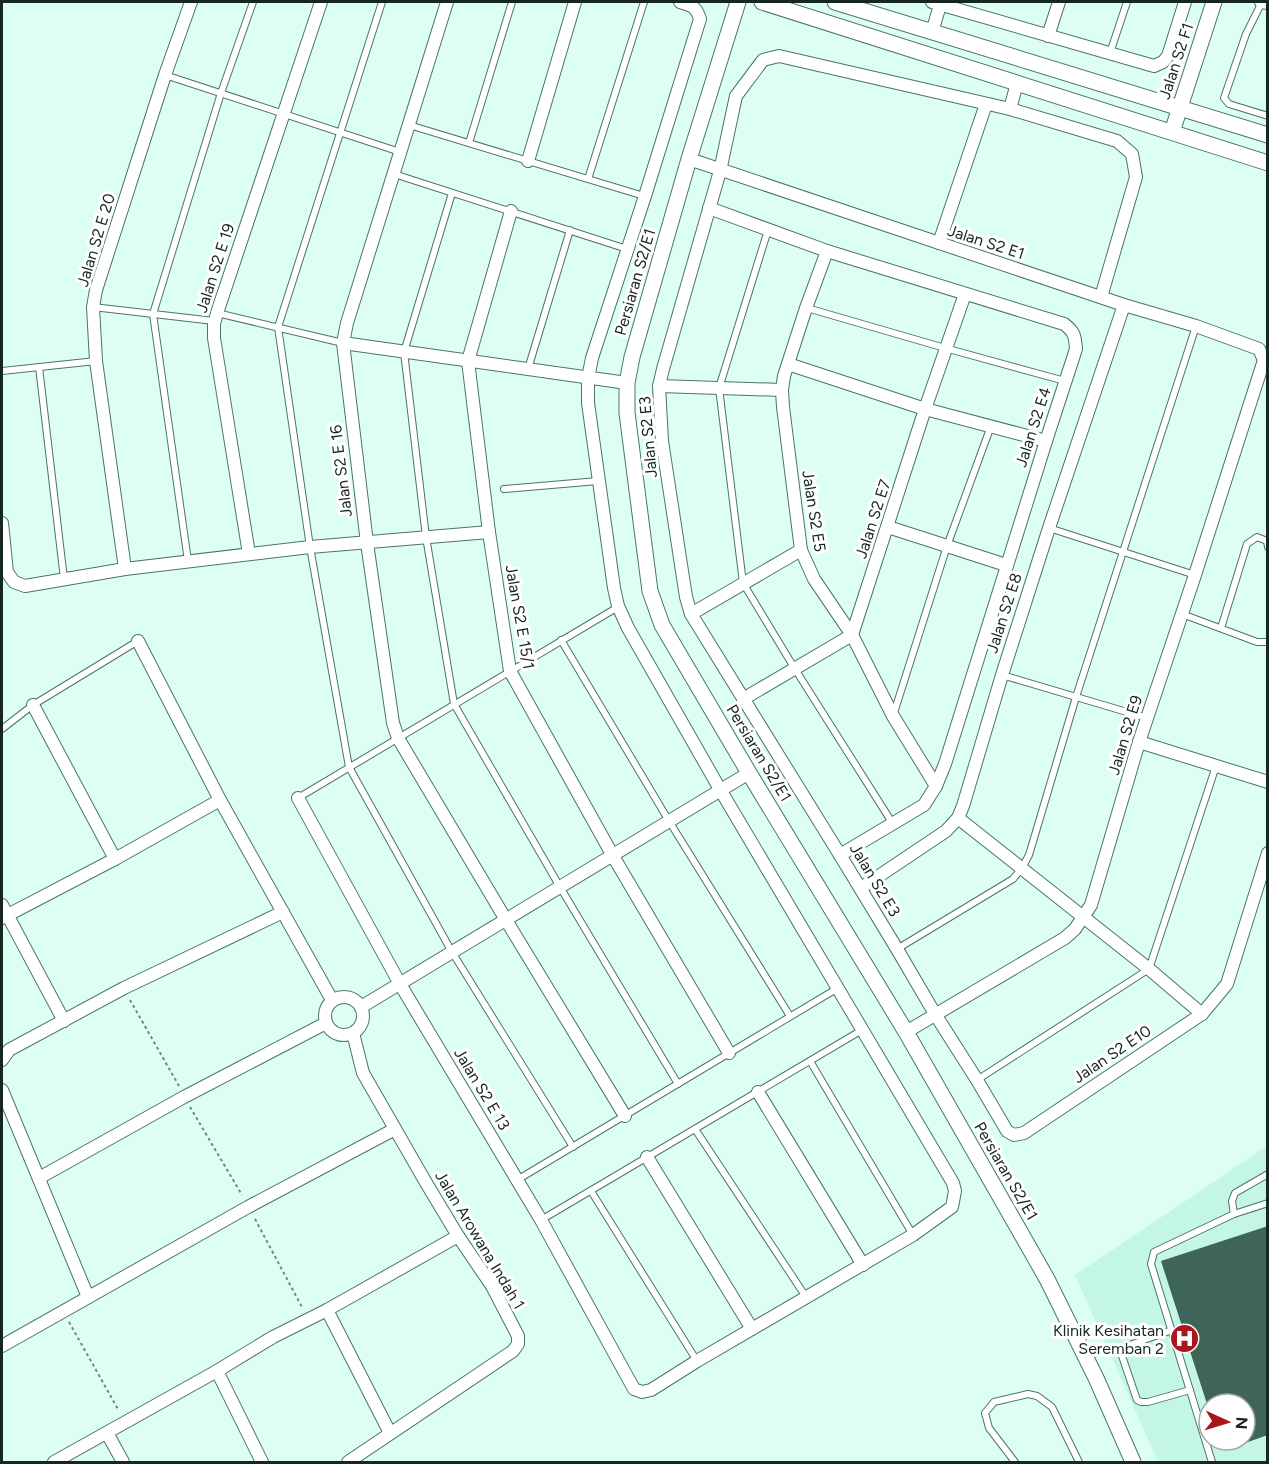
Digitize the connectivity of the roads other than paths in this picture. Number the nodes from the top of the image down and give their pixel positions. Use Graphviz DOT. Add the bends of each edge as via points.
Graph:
graph roads {
  1 [pos="191,2"];
  2 [pos="253,2"];
  3 [pos="321,2"];
  4 [pos="382,2"];
  5 [pos="447,2"];
  6 [pos="512,2"];
  7 [pos="575,2"];
  8 [pos="644,2"];
  9 [pos="680,2"];
  10 [pos="738,2"];
  11 [pos="762,2"];
  12 [pos="835,2"];
  13 [pos="1059,2"];
  14 [pos="1127,2"];
  15 [pos="1185,2"];
  16 [pos="1214,2"];
  17 [pos="1262,2"];
  18 [pos="938,3"];
  19 [pos="1268,3"];
  20 [pos="932,32"];
  21 [pos="1048,36"];
  22 [pos="1110,53"];
  23 [pos="165,75"];
  24 [pos="1017,83"];
  25 [pos="221,93"];
  26 [pos="986,104"];
  27 [pos="1179,108"];
  28 [pos="1010,109"];
  29 [pos="284,113"];
  30 [pos="1268,116"];
  31 [pos="409,125"];
  32 [pos="340,132"];
  33 [pos="1172,132"];
  34 [pos="1268,135"];
  35 [pos="469,143"];
  36 [pos="400,152"];
  37 [pos="689,159"];
  38 [pos="528,161"];
  39 [pos="1268,163"];
  40 [pos="720,171"];
  41 [pos="392,174"];
  42 [pos="588,179"];
  43 [pos="452,193"];
  44 [pos="645,196"];
  45 [pos="709,208"];
  46 [pos="511,211"];
  47 [pos="768,229"];
  48 [pos="570,230"];
  49 [pos="939,243"];
  50 [pos="627,249"];
  51 [pos="827,251"];
  52 [pos="965,294"];
  53 [pos="1101,297"];
  54 [pos="1124,305"];
  55 [pos="93,308"];
  56 [pos="806,308"];
  57 [pos="153,314"];
  58 [pos="216,317"];
  59 [pos="1196,326"];
  60 [pos="278,327"];
  61 [pos="344,343"];
  62 [pos="945,348"];
  63 [pos="404,352"];
  64 [pos="1266,360"];
  65 [pos="96,361"];
  66 [pos="468,361"];
  67 [pos="788,364"];
  68 [pos="39,367"];
  69 [pos="528,369"];
  70 [pos="2,371"];
  71 [pos="588,378"];
  72 [pos="1066,381"];
  73 [pos="627,383"];
  74 [pos="659,386"];
  75 [pos="720,388"];
  76 [pos="782,390"];
  77 [pos="925,409"];
  78 [pos="991,426"];
  79 [pos="1046,441"];
  80 [pos="599,480"];
  81 [pos="504,489"];
  82 [pos="2,523"];
  83 [pos="888,527"];
  84 [pos="1049,528"];
  85 [pos="489,532"];
  86 [pos="426,537"];
  87 [pos="367,543"];
  88 [pos="947,546"];
  89 [pos="1268,546"];
  90 [pos="310,547"];
  91 [pos="801,550"];
  92 [pos="1122,552"];
  93 [pos="249,554"];
  94 [pos="188,562"];
  95 [pos="1006,565"];
  96 [pos="125,569"];
  97 [pos="1196,575"];
  98 [pos="64,579"];
  99 [pos="743,583"];
  100 [pos="618,606"];
  101 [pos="691,614"];
  102 [pos="1182,614"];
  103 [pos="1221,628"];
  104 [pos="852,635"];
  105 [pos="561,640"];
  106 [pos="138,641"];
  107 [pos="1268,642"];
  108 [pos="795,669"];
  109 [pos="510,671"];
  110 [pos="1002,675"];
  111 [pos="1076,697"];
  112 [pos="743,699"];
  113 [pos="454,704"];
  114 [pos="33,705"];
  115 [pos="893,716"];
  116 [pos="1147,718"];
  117 [pos="2,729"];
  118 [pos="398,738"];
  119 [pos="1139,742"];
  120 [pos="1216,765"];
  121 [pos="349,767"];
  122 [pos="749,773"];
  123 [pos="1268,782"];
  124 [pos="936,786"];
  125 [pos="721,791"];
  126 [pos="298,798"];
  127 [pos="220,800"];
  128 [pos="958,818"];
  129 [pos="669,821"];
  130 [pos="893,824"];
  131 [pos="1268,853"];
  132 [pos="840,855"];
  133 [pos="613,856"];
  134 [pos="114,859"];
  135 [pos="1022,868"];
  136 [pos="560,888"];
  137 [pos="861,888"];
  138 [pos="283,912"];
  139 [pos="3,913"];
  140 [pos="1084,917"];
  141 [pos="506,920"];
  142 [pos="897,949"];
  143 [pos="452,952"];
  144 [pos="1149,969"];
  145 [pos="400,984"];
  146 [pos="838,988"];
  147 [pos="332,1000"];
  148 [pos="361,1007"];
  149 [pos="935,1014"];
  150 [pos="1202,1014"];
  151 [pos="790,1016"];
  152 [pos="64,1021"];
  153 [pos="326,1023"];
  154 [pos="862,1030"];
  155 [pos="906,1032"];
  156 [pos="353,1033"];
  157 [pos="729,1053"];
  158 [pos="2,1060"];
  159 [pos="810,1061"];
  160 [pos="977,1080"];
  161 [pos="678,1084"];
  162 [pos="2,1090"];
  163 [pos="758,1092"];
  164 [pos="625,1116"];
  165 [pos="395,1129"];
  166 [pos="695,1129"];
  167 [pos="573,1147"];
  168 [pos="647,1158"];
  169 [pos="1268,1174"];
  170 [pos="39,1178"];
  171 [pos="517,1180"];
  172 [pos="591,1191"];
  173 [pos="1268,1203"];
  174 [pos="1234,1214"];
  175 [pos="541,1220"];
  176 [pos="913,1235"];
  177 [pos="458,1236"];
  178 [pos="862,1265"];
  179 [pos="88,1297"];
  180 [pos="806,1297"];
  181 [pos="327,1310"];
  182 [pos="752,1329"];
  183 [pos="1172,1330"];
  184 [pos="2,1346"];
  185 [pos="697,1361"];
  186 [pos="217,1371"];
  187 [pos="1190,1390"];
  188 [pos="107,1433"];
  189 [pos="390,1433"];
  190 [pos="54,1462"];
  191 [pos="123,1462"];
  192 [pos="262,1462"];
  193 [pos="348,1462"];
  194 [pos="1015,1462"];
  195 [pos="1079,1462"];
  196 [pos="1133,1462"];
  197 [pos="1212,1462"];
  1 -- 23 [label="street, Jalan S2 E 20"];
  2 -- 25 [label="lane"];
  3 -- 29 [label="street, Jalan S2 E 19"];
  4 -- 32 [label="lane"];
  5 -- 31 [label="street, Jalan S2 E 16"];
  6 -- 35 [label="lane"];
  7 -- 38 [label="street"];
  8 -- 42 [label="lane"];
  9 -- 44 [label="street" via="698,11 700,19"];
  10 -- 37 [label="street, Persiaran S2/E1"];
  11 -- 24 [label="street"];
  12 -- 20 [label="street"];
  13 -- 21 [label="street"];
  14 -- 22 [label="lane"];
  15 -- 22 [label="street" via="1163,62 1154,66"];
  16 -- 27 [label="street, Jalan S2 F1"];
  17 -- 19 [label="street"];
  17 -- 30 [label="lane" via="1246,34 1224,98 1229,104"];
  18 -- 20 [label="street"];
  18 -- 21 [label="street"];
  20 -- 27 [label="street"];
  21 -- 22 [label="street"];
  23 -- 25 [label="lane"];
  23 -- 55 [label="street, Jalan S2 E 20"];
  24 -- 28 [label="street"];
  24 -- 33 [label="street"];
  25 -- 29 [label="lane"];
  25 -- 57 [label="lane"];
  26 -- 28 [label="street, Jalan S2 E3"];
  26 -- 40 [label="street, Jalan S2 E3" via="779,56 763,60 736,96"];
  26 -- 49 [label="street"];
  27 -- 33 [label="street, Jalan S2 F1"];
  27 -- 34 [label="street"];
  28 -- 53 [label="street, Jalan S2 E3" via="1117,141 1132,154 1136,177"];
  29 -- 32 [label="lane"];
  29 -- 58 [label="street, Jalan S2 E 19"];
  31 -- 35 [label="lane"];
  31 -- 36 [label="street, Jalan S2 E 16"];
  32 -- 36 [label="lane"];
  32 -- 60 [label="lane"];
  33 -- 39 [label="street"];
  35 -- 38 [label="lane"];
  36 -- 41 [label="street, Jalan S2 E 16"];
  37 -- 40 [label="street, Jalan S2 E1"];
  37 -- 73 [label="street, Persiaran S2/E1"];
  38 -- 42 [label="lane"];
  40 -- 45 [label="street, Jalan S2 E3"];
  40 -- 49 [label="street, Jalan S2 E1"];
  41 -- 43 [label="lane"];
  41 -- 61 [label="street, Jalan S2 E 16"];
  42 -- 44 [label="lane"];
  43 -- 46 [label="lane"];
  43 -- 63 [label="lane"];
  44 -- 50 [label="street"];
  45 -- 47 [label="street, Jalan S2 E4"];
  45 -- 74 [label="street, Jalan S2 E3"];
  46 -- 48 [label="lane"];
  46 -- 66 [label="street"];
  47 -- 51 [label="street, Jalan S2 E4"];
  47 -- 75 [label="lane"];
  48 -- 50 [label="lane"];
  48 -- 69 [label="lane"];
  49 -- 53 [label="street, Jalan S2 E1"];
  50 -- 71 [label="street"];
  51 -- 52 [label="street, Jalan S2 E4"];
  51 -- 56 [label="street, Jalan S2 E5"];
  52 -- 62 [label="street, Jalan S2 E7"];
  52 -- 72 [label="street, Jalan S2 E4" via="1071,329 1076,350"];
  53 -- 54 [label="street, Jalan S2 E1"];
  54 -- 59 [label="street, Jalan S2 E1"];
  54 -- 84 [label="street, Jalan S2 E8"];
  55 -- 57 [label="lane"];
  55 -- 65 [label="street, Jalan S2 E 20"];
  56 -- 62 [label="lane"];
  56 -- 67 [label="street, Jalan S2 E5"];
  57 -- 58 [label="lane"];
  57 -- 94 [label="lane"];
  58 -- 60 [label="lane"];
  58 -- 93 [label="street, Jalan S2 E 19" via="214,338"];
  59 -- 64 [label="street, Jalan S2 E1" via="1259,349"];
  59 -- 92 [label="lane"];
  60 -- 61 [label="lane"];
  60 -- 90 [label="lane"];
  61 -- 63 [label="street"];
  61 -- 87 [label="street, Jalan S2 E 16"];
  62 -- 72 [label="lane"];
  62 -- 77 [label="street, Jalan S2 E7"];
  63 -- 66 [label="street"];
  63 -- 86 [label="lane"];
  64 -- 97 [label="street, Jalan S2 E9"];
  65 -- 68 [label="lane"];
  65 -- 96 [label="street, Jalan S2 E 20"];
  66 -- 69 [label="street"];
  66 -- 85 [label="street, Jalan S2 E 15/1"];
  67 -- 76 [label="street, Jalan S2 E5"];
  67 -- 77 [label="street"];
  68 -- 70 [label="lane"];
  68 -- 98 [label="lane"];
  69 -- 71 [label="street"];
  71 -- 73 [label="street"];
  71 -- 80 [label="street"];
  72 -- 79 [label="street, Jalan S2 E4"];
  73 -- 122 [label="street, Persiaran S2/E1" via="627,413 650,591 662,625"];
  74 -- 75 [label="street"];
  74 -- 101 [label="street, Jalan S2 E3" via="662,441"];
  75 -- 76 [label="street"];
  75 -- 99 [label="lane"];
  76 -- 91 [label="street, Jalan S2 E5"];
  77 -- 78 [label="street"];
  77 -- 83 [label="street, Jalan S2 E7"];
  78 -- 79 [label="street"];
  78 -- 88 [label="lane"];
  79 -- 95 [label="street, Jalan S2 E4"];
  80 -- 81 [label="lane"];
  80 -- 100 [label="street"];
  82 -- 98 [label="street" via="7,572 14,582 25,586"];
  83 -- 88 [label="street"];
  83 -- 104 [label="street, Jalan S2 E7"];
  84 -- 92 [label="lane"];
  84 -- 110 [label="street, Jalan S2 E8"];
  85 -- 86 [label="street"];
  85 -- 109 [label="street, Jalan S2 E 15/1"];
  86 -- 87 [label="street"];
  86 -- 113 [label="lane"];
  87 -- 90 [label="street"];
  87 -- 118 [label="street, Jalan S2 E 16"];
  88 -- 95 [label="street"];
  88 -- 115 [label="lane"];
  89 -- 103 [label="lane" via="1257,537 1247,544"];
  90 -- 93 [label="street"];
  90 -- 121 [label="lane"];
  91 -- 99 [label="street"];
  91 -- 104 [label="street, Jalan S2 E5" via="814,579"];
  92 -- 97 [label="lane"];
  92 -- 111 [label="lane"];
  93 -- 94 [label="street"];
  94 -- 96 [label="street"];
  95 -- 124 [label="street, Jalan S2 E4"];
  96 -- 98 [label="street"];
  97 -- 102 [label="street, Jalan S2 E9"];
  99 -- 101 [label="street"];
  99 -- 108 [label="lane"];
  100 -- 105 [label="lane"];
  100 -- 125 [label="street"];
  101 -- 112 [label="street, Jalan S2 E3"];
  102 -- 103 [label="lane"];
  102 -- 116 [label="street, Jalan S2 E9"];
  103 -- 107 [label="lane" via="1257,642"];
  104 -- 108 [label="street"];
  104 -- 115 [label="street, Jalan S2 E5"];
  105 -- 109 [label="lane"];
  105 -- 129 [label="lane"];
  106 -- 114 [label="lane"];
  106 -- 127 [label="street"];
  108 -- 112 [label="street"];
  108 -- 130 [label="lane"];
  109 -- 113 [label="lane"];
  109 -- 133 [label="street, Jalan S2 E 15/1"];
  110 -- 111 [label="lane"];
  110 -- 128 [label="street, Jalan S2 E8"];
  111 -- 116 [label="lane"];
  111 -- 135 [label="lane"];
  112 -- 132 [label="street, Jalan S2 E3"];
  113 -- 118 [label="lane"];
  113 -- 136 [label="lane"];
  114 -- 117 [label="lane"];
  114 -- 134 [label="street"];
  115 -- 124 [label="street, Jalan S2 E5"];
  116 -- 119 [label="street, Jalan S2 E9"];
  118 -- 121 [label="lane"];
  118 -- 141 [label="street, Jalan S2 E 16"];
  119 -- 120 [label="street"];
  119 -- 140 [label="street, Jalan S2 E9" via="1091,905"];
  120 -- 123 [label="street"];
  120 -- 144 [label="lane"];
  121 -- 126 [label="lane"];
  121 -- 143 [label="lane"];
  122 -- 125 [label="street"];
  122 -- 155 [label="street, Persiaran S2/E1"];
  124 -- 130 [label="street, Jalan S2 E4" via="924,805"];
  125 -- 129 [label="street"];
  125 -- 146 [label="street"];
  126 -- 145 [label="street, Jalan S2 E 13"];
  127 -- 134 [label="street"];
  127 -- 138 [label="street"];
  128 -- 135 [label="street"];
  128 -- 137 [label="street, Jalan S2 E8" via="946,831"];
  129 -- 133 [label="street"];
  129 -- 151 [label="lane"];
  130 -- 132 [label="street, Jalan S2 E4"];
  131 -- 150 [label="street, Jalan S2 E10" via="1227,984"];
  132 -- 137 [label="street, Jalan S2 E3"];
  133 -- 136 [label="street"];
  133 -- 157 [label="street, Jalan S2 E 15/1"];
  134 -- 139 [label="street"];
  135 -- 140 [label="street"];
  135 -- 142 [label="lane" via="1013,879"];
  136 -- 141 [label="street"];
  136 -- 161 [label="lane"];
  137 -- 142 [label="street, Jalan S2 E3"];
  138 -- 147 [label="street"];
  138 -- 152 [label="street"];
  139 -- 152 [label="street"];
  140 -- 144 [label="street"];
  140 -- 149 [label="street, Jalan S2 E9" via="1065,938"];
  141 -- 143 [label="street"];
  141 -- 164 [label="street, Jalan S2 E 16"];
  142 -- 149 [label="street, Jalan S2 E3"];
  143 -- 145 [label="street"];
  143 -- 167 [label="lane"];
  144 -- 150 [label="street"];
  144 -- 160 [label="lane"];
  145 -- 148 [label="street"];
  145 -- 171 [label="street, Jalan S2 E 13"];
  146 -- 151 [label="lane"];
  146 -- 154 [label="street"];
  147 -- 148 [label="street" via="350,997"];
  147 -- 153 [label="street" via="325,1011"];
  148 -- 156 [label="street" via="362,1023"];
  149 -- 155 [label="street, Jalan S2 E9"];
  149 -- 160 [label="street, Jalan S2 E10"];
  150 -- 160 [label="street, Jalan S2 E10" via="1024,1133 1014,1135 1007,1131"];
  151 -- 157 [label="lane"];
  152 -- 158 [label="street" via="9,1050"];
  153 -- 156 [label="street" via="340,1035"];
  153 -- 170 [label="street"];
  154 -- 159 [label="lane"];
  154 -- 176 [label="street" via="955,1191 952,1207"];
  155 -- 196 [label="street, Persiaran S2/E1" via="1047,1279"];
  156 -- 165 [label="street, Jalan Arowana Indah 1" via="363,1073"];
  157 -- 161 [label="lane"];
  159 -- 163 [label="lane"];
  159 -- 176 [label="lane"];
  161 -- 164 [label="lane"];
  162 -- 170 [label="street"];
  163 -- 166 [label="lane"];
  163 -- 178 [label="street"];
  164 -- 167 [label="lane"];
  165 -- 177 [label="street, Jalan Arowana Indah 1"];
  165 -- 179 [label="street"];
  166 -- 168 [label="lane"];
  166 -- 180 [label="lane"];
  167 -- 171 [label="lane"];
  168 -- 172 [label="lane"];
  168 -- 182 [label="street"];
  169 -- 174 [label="lane" via="1235,1193"];
  170 -- 179 [label="street"];
  171 -- 175 [label="street, Jalan S2 E 13"];
  172 -- 175 [label="lane"];
  172 -- 185 [label="lane"];
  173 -- 174 [label="lane"];
  174 -- 183 [label="lane" via="1154,1252 1151,1264"];
  175 -- 185 [label="street, Jalan S2 E 13" via="634,1389 651,1390"];
  176 -- 178 [label="street"];
  177 -- 181 [label="street"];
  177 -- 189 [label="street, Jalan Arowana Indah 1" via="492,1286 518,1336 518,1344"];
  178 -- 180 [label="street"];
  179 -- 184 [label="street"];
  180 -- 182 [label="street"];
  181 -- 186 [label="street"];
  181 -- 189 [label="street"];
  182 -- 185 [label="street"];
  183 -- 187 [label="lane"];
  183 -- 187 [label="lane" via="1127,1346 1122,1356 1141,1402"];
  186 -- 188 [label="street"];
  186 -- 192 [label="street"];
  187 -- 197 [label="lane"];
  188 -- 190 [label="street"];
  188 -- 191 [label="street"];
  189 -- 193 [label="street, Jalan Arowana Indah 1"];
  194 -- 195 [label="lane" via="989,1428 985,1413 994,1402 1028,1394 1052,1407"];
}
